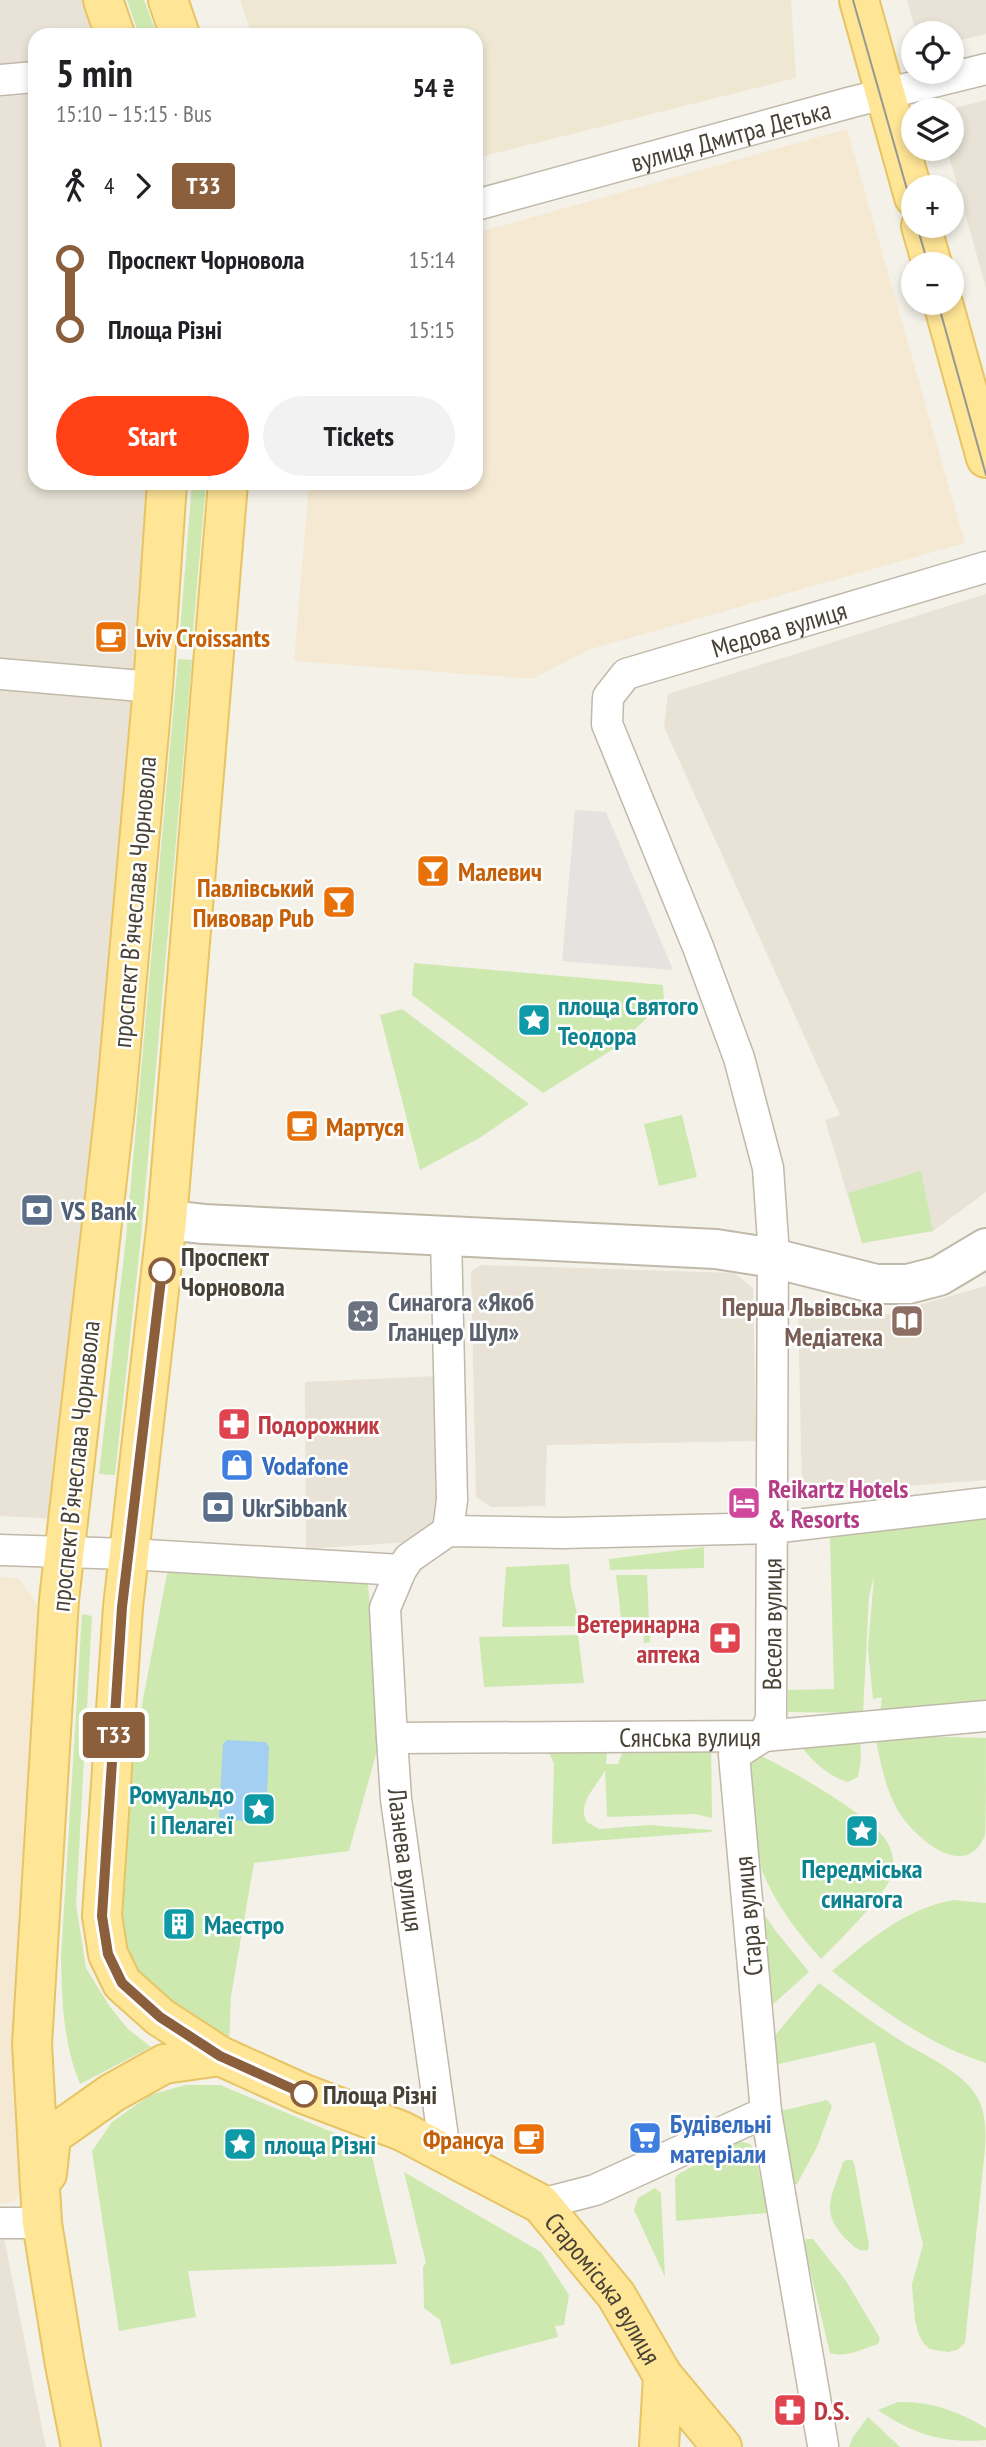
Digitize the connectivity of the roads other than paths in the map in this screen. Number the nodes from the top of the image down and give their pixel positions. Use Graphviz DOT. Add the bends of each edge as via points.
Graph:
graph roads {
  1 [pos="103,0"];
  2 [pos="168,0"];
  3 [pos="859,0"];
  4 [pos="113,28"];
  5 [pos="178,28"];
  6 [pos="986,69"];
  7 [pos="28,78"];
  8 [pos="0,80"];
  9 [pos="885,93"];
  10 [pos="908,175"];
  11 [pos="483,203"];
  12 [pos="946,315"];
  13 [pos="986,458"];
  14 [pos="167,490"];
  15 [pos="227,490"];
  16 [pos="986,567"];
  17 [pos="0,674"];
  18 [pos="153,687"];
  19 [pos="167,1220"];
  20 [pos="446,1236"];
  21 [pos="986,1248"];
  22 [pos="773,1258"];
  23 [pos="986,1503"];
  24 [pos="772,1528"];
  25 [pos="448,1531"];
  26 [pos="0,1550"];
  27 [pos="65,1553"];
  28 [pos="129,1554"];
  29 [pos="401,1570"];
  30 [pos="986,1716"];
  31 [pos="764,1736"];
  32 [pos="392,1738"];
  33 [pos="220,2056"];
  34 [pos="766,2112"];
  35 [pos="445,2152"];
  36 [pos="541,2204"];
  37 [pos="0,2223"];
  38 [pos="42,2223"];
  39 [pos="663,2376"];
  40 [pos="823,2445"];
  41 [pos="81,2447"];
  42 [pos="659,2447"];
  43 [pos="722,2447"];
  1 -- 4 [label="main road"];
  2 -- 5 [label="main road"];
  3 -- 9 [label="main road"];
  6 -- 9 [label="street, вулиця Дмитра Детька"];
  7 -- 8 [label="street"];
  9 -- 10 [label="main road"];
  9 -- 11 [label="street, вулиця Дмитра Детька"];
  12 -- 13 [label="main road"];
  14 -- 18 [label="main road, проспект Вʼячеслава Чорновола"];
  15 -- 19 [label="main road"];
  16 -- 22 [label="street, Медова вулиця" via="626,674 608,696 607,724 739,1058 768,1168"];
  17 -- 18 [label="street"];
  18 -- 27 [label="main road, проспект Вʼячеслава Чорновола" via="114,1114"];
  19 -- 20 [label="street"];
  19 -- 28 [label="main road"];
  20 -- 22 [label="street" via="716,1249"];
  20 -- 25 [label="street" via="452,1500"];
  21 -- 22 [label="street" via="939,1276 908,1284 876,1284"];
  22 -- 24 [label="street, Весела вулиця"];
  23 -- 24 [label="street"];
  24 -- 25 [label="street"];
  24 -- 31 [label="street, Весела вулиця" via="771,1718"];
  25 -- 29 [label="street" via="409,1558"];
  26 -- 27 [label="street"];
  27 -- 28 [label="street"];
  27 -- 38 [label="main road, проспект Вʼячеслава Чорновола" via="58,1600 32,2044"];
  28 -- 29 [label="street"];
  28 -- 33 [label="main road" via="102,1916 108,1954 122,1983 160,2017"];
  29 -- 32 [label="street, Лазнева вулиця" via="385,1608"];
  30 -- 31 [label="street, Сянська вулиця"];
  31 -- 32 [label="street, Сянська вулиця"];
  31 -- 34 [label="street, Стара вулиця" via="734,1755"];
  32 -- 35 [label="street, Лазнева вулиця" via="396,1798"];
  33 -- 35 [label="main road"];
  33 -- 38 [label="main road" via="164,2064 51,2136"];
  34 -- 36 [label="street" via="595,2190"];
  34 -- 40 [label="street, Стара вулиця"];
  35 -- 36 [label="main road"];
  36 -- 39 [label="main road, Староміська вулиця" via="616,2295"];
  37 -- 38 [label="street"];
  38 -- 41 [label="main road, проспект Вʼячеслава Чорновола"];
  39 -- 42 [label="main road, Староміська вулиця"];
  39 -- 43 [label="main road, Староміська вулиця"];
}
